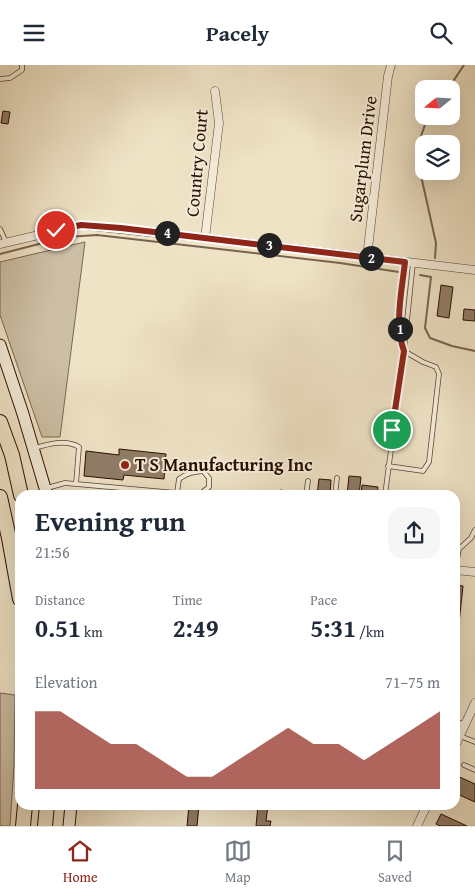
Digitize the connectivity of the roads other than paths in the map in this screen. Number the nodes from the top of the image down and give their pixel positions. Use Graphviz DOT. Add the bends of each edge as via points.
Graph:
graph roads {
  1 [pos="22,65"];
  2 [pos="391,65"];
  3 [pos="0,79"];
  4 [pos="216,91"];
  5 [pos="0,229"];
  6 [pos="205,238"];
  7 [pos="3,243"];
  8 [pos="367,257"];
  9 [pos="409,262"];
  10 [pos="475,270"];
  11 [pos="0,345"];
  12 [pos="404,351"];
  13 [pos="0,422"];
  14 [pos="34,449"];
  15 [pos="388,466"];
  16 [pos="337,478"];
  17 [pos="308,481"];
  18 [pos="76,483"];
  19 [pos="20,490"];
  20 [pos="45,490"];
  21 [pos="50,490"];
  22 [pos="147,490"];
  23 [pos="177,490"];
  24 [pos="206,490"];
  25 [pos="307,490"];
  26 [pos="336,490"];
  27 [pos="386,490"];
  28 [pos="0,497"];
  29 [pos="475,530"];
  30 [pos="460,548"];
  31 [pos="460,570"];
  32 [pos="15,571"];
  33 [pos="475,572"];
  34 [pos="475,703"];
  35 [pos="460,724"];
  36 [pos="465,724"];
  37 [pos="460,736"];
  38 [pos="475,742"];
  39 [pos="464,765"];
  40 [pos="475,770"];
  41 [pos="25,810"];
  42 [pos="47,810"];
  43 [pos="71,810"];
  44 [pos="425,810"];
  45 [pos="23,826"];
  46 [pos="45,826"];
  47 [pos="69,826"];
  48 [pos="417,826"];
  1 -- 3 [label="lane" via="22,69 10,78"];
  2 -- 8 [label="street, Sugarplum Drive"];
  4 -- 6 [label="street, Country Court" via="219,123"];
  5 -- 7 [label="lane"];
  6 -- 7 [label="street" via="81,225"];
  6 -- 8 [label="street"];
  8 -- 9 [label="street"];
  9 -- 10 [label="street"];
  9 -- 12 [label="lane"];
  9 -- 12 [label="lane" via="400,324"];
  11 -- 14 [label="street"];
  12 -- 15 [label="lane"];
  12 -- 15 [label="lane" via="436,367 439,374 429,462 423,471"];
  13 -- 19 [label="highway"];
  14 -- 18 [label="lane" via="52,443 79,447"];
  14 -- 20 [label="street"];
  15 -- 27 [label="lane"];
  16 -- 26 [label="lane"];
  17 -- 25 [label="lane"];
  18 -- 21 [label="lane" via="65,483"];
  18 -- 22 [label="lane"];
  23 -- 24 [label="lane" via="179,479 184,475 203,471 209,478 210,487"];
  28 -- 32 [label="highway"];
  29 -- 30 [label="lane"];
  31 -- 33 [label="street"];
  34 -- 36 [label="street"];
  35 -- 36 [label="lane"];
  36 -- 37 [label="street"];
  37 -- 38 [label="lane"];
  39 -- 40 [label="lane"];
  41 -- 45 [label="highway"];
  42 -- 46 [label="highway"];
  43 -- 47 [label="street"];
  44 -- 48 [label="street"];
}
